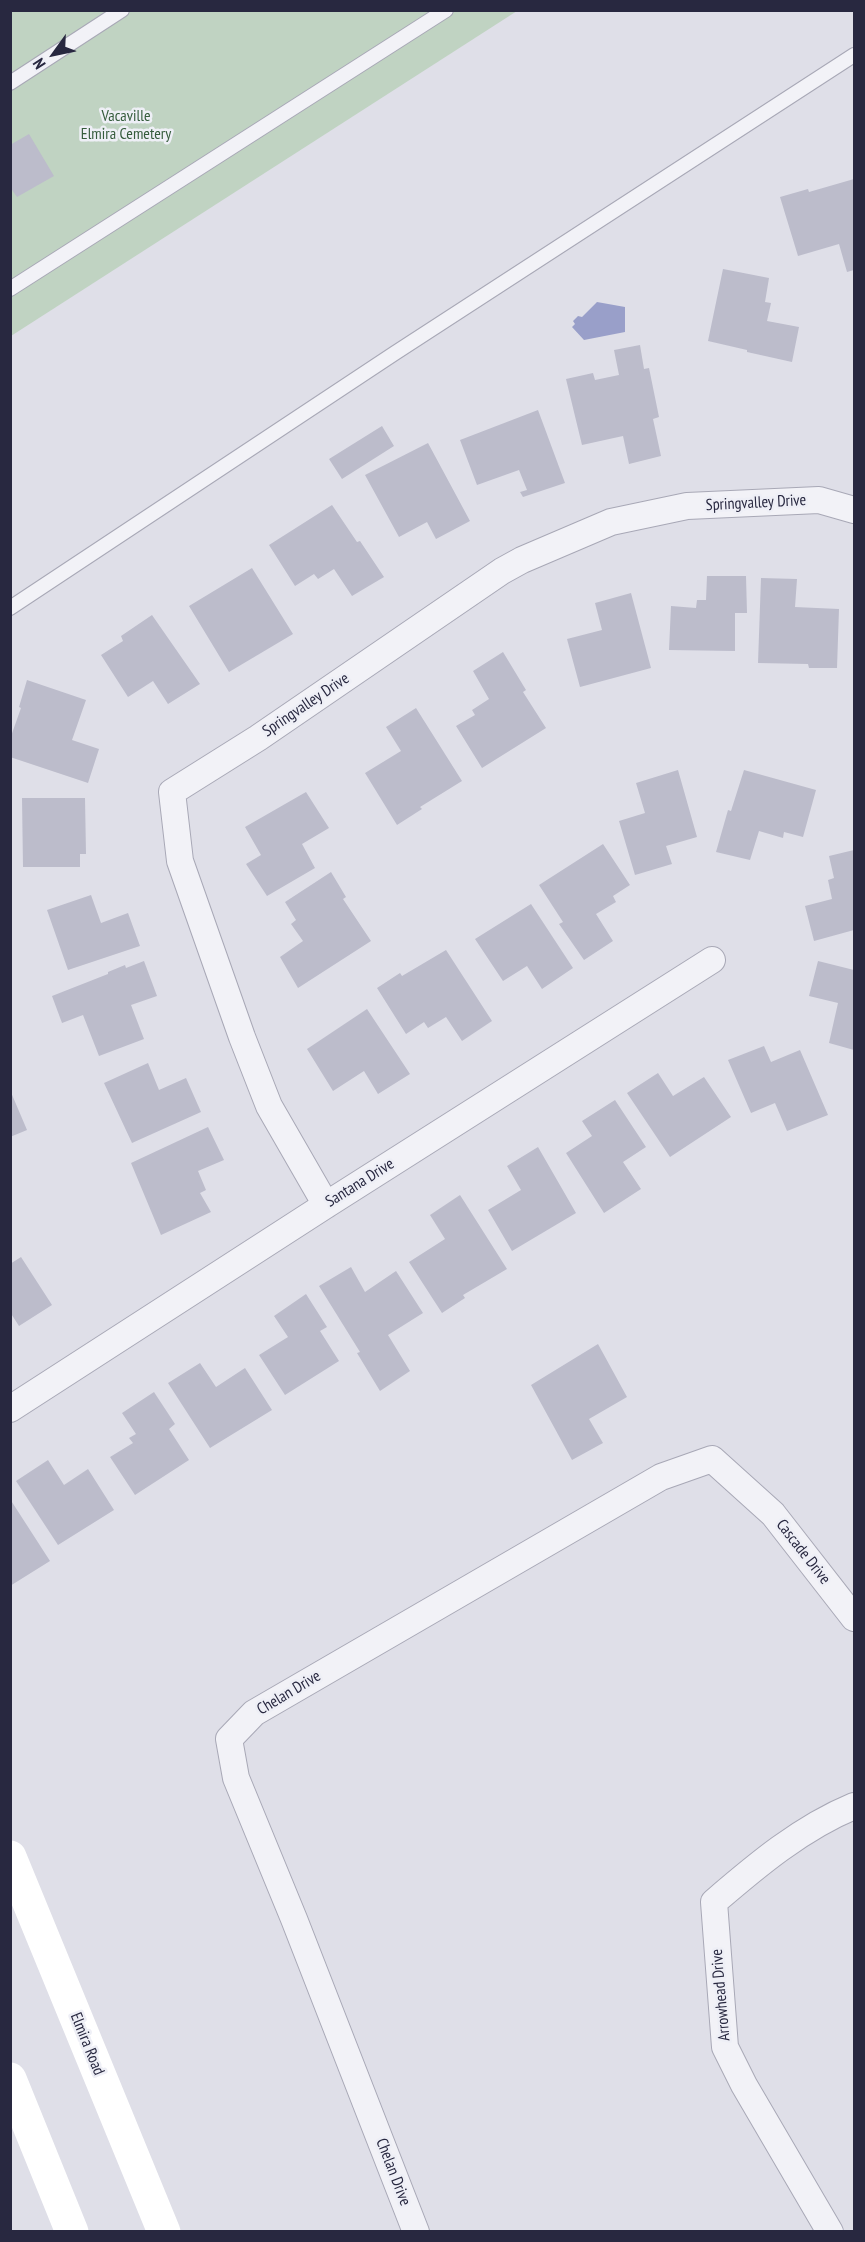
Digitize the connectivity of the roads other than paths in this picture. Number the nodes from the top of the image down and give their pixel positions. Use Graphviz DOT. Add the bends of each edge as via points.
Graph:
graph roads {
  1 [pos="122,10"];
  2 [pos="440,12"];
  3 [pos="855,55"];
  4 [pos="10,83"];
  5 [pos="10,289"];
  6 [pos="854,505"];
  7 [pos="10,608"];
  8 [pos="712,960"];
  9 [pos="326,1205"];
  10 [pos="10,1409"];
  11 [pos="773,1514"];
  12 [pos="855,1618"];
  13 [pos="855,1806"];
  14 [pos="10,1857"];
  15 [pos="10,2079"];
  16 [pos="72,2232"];
  17 [pos="164,2232"];
  18 [pos="416,2232"];
  19 [pos="830,2232"];
  1 -- 4 [label="lane"];
  2 -- 5 [label="lane"];
  3 -- 7 [label="lane"];
  6 -- 9 [label="street, Springvalley Drive" via="819,500 687,506 611,522 502,571 172,792 180,861 242,1038 269,1106"];
  8 -- 9 [label="street, Santana Drive"];
  9 -- 10 [label="street, Santana Drive"];
  11 -- 12 [label="street, Cascade Drive"];
  11 -- 18 [label="street, Chelan Drive" via="712,1459 661,1477 254,1713 229,1739 236,1778"];
  13 -- 19 [label="street, Arrowhead Drive" via="828,1817 766,1857 714,1902 725,2047"];
  14 -- 17 [label="main road, Elmira Road"];
  15 -- 16 [label="main road"];
}
